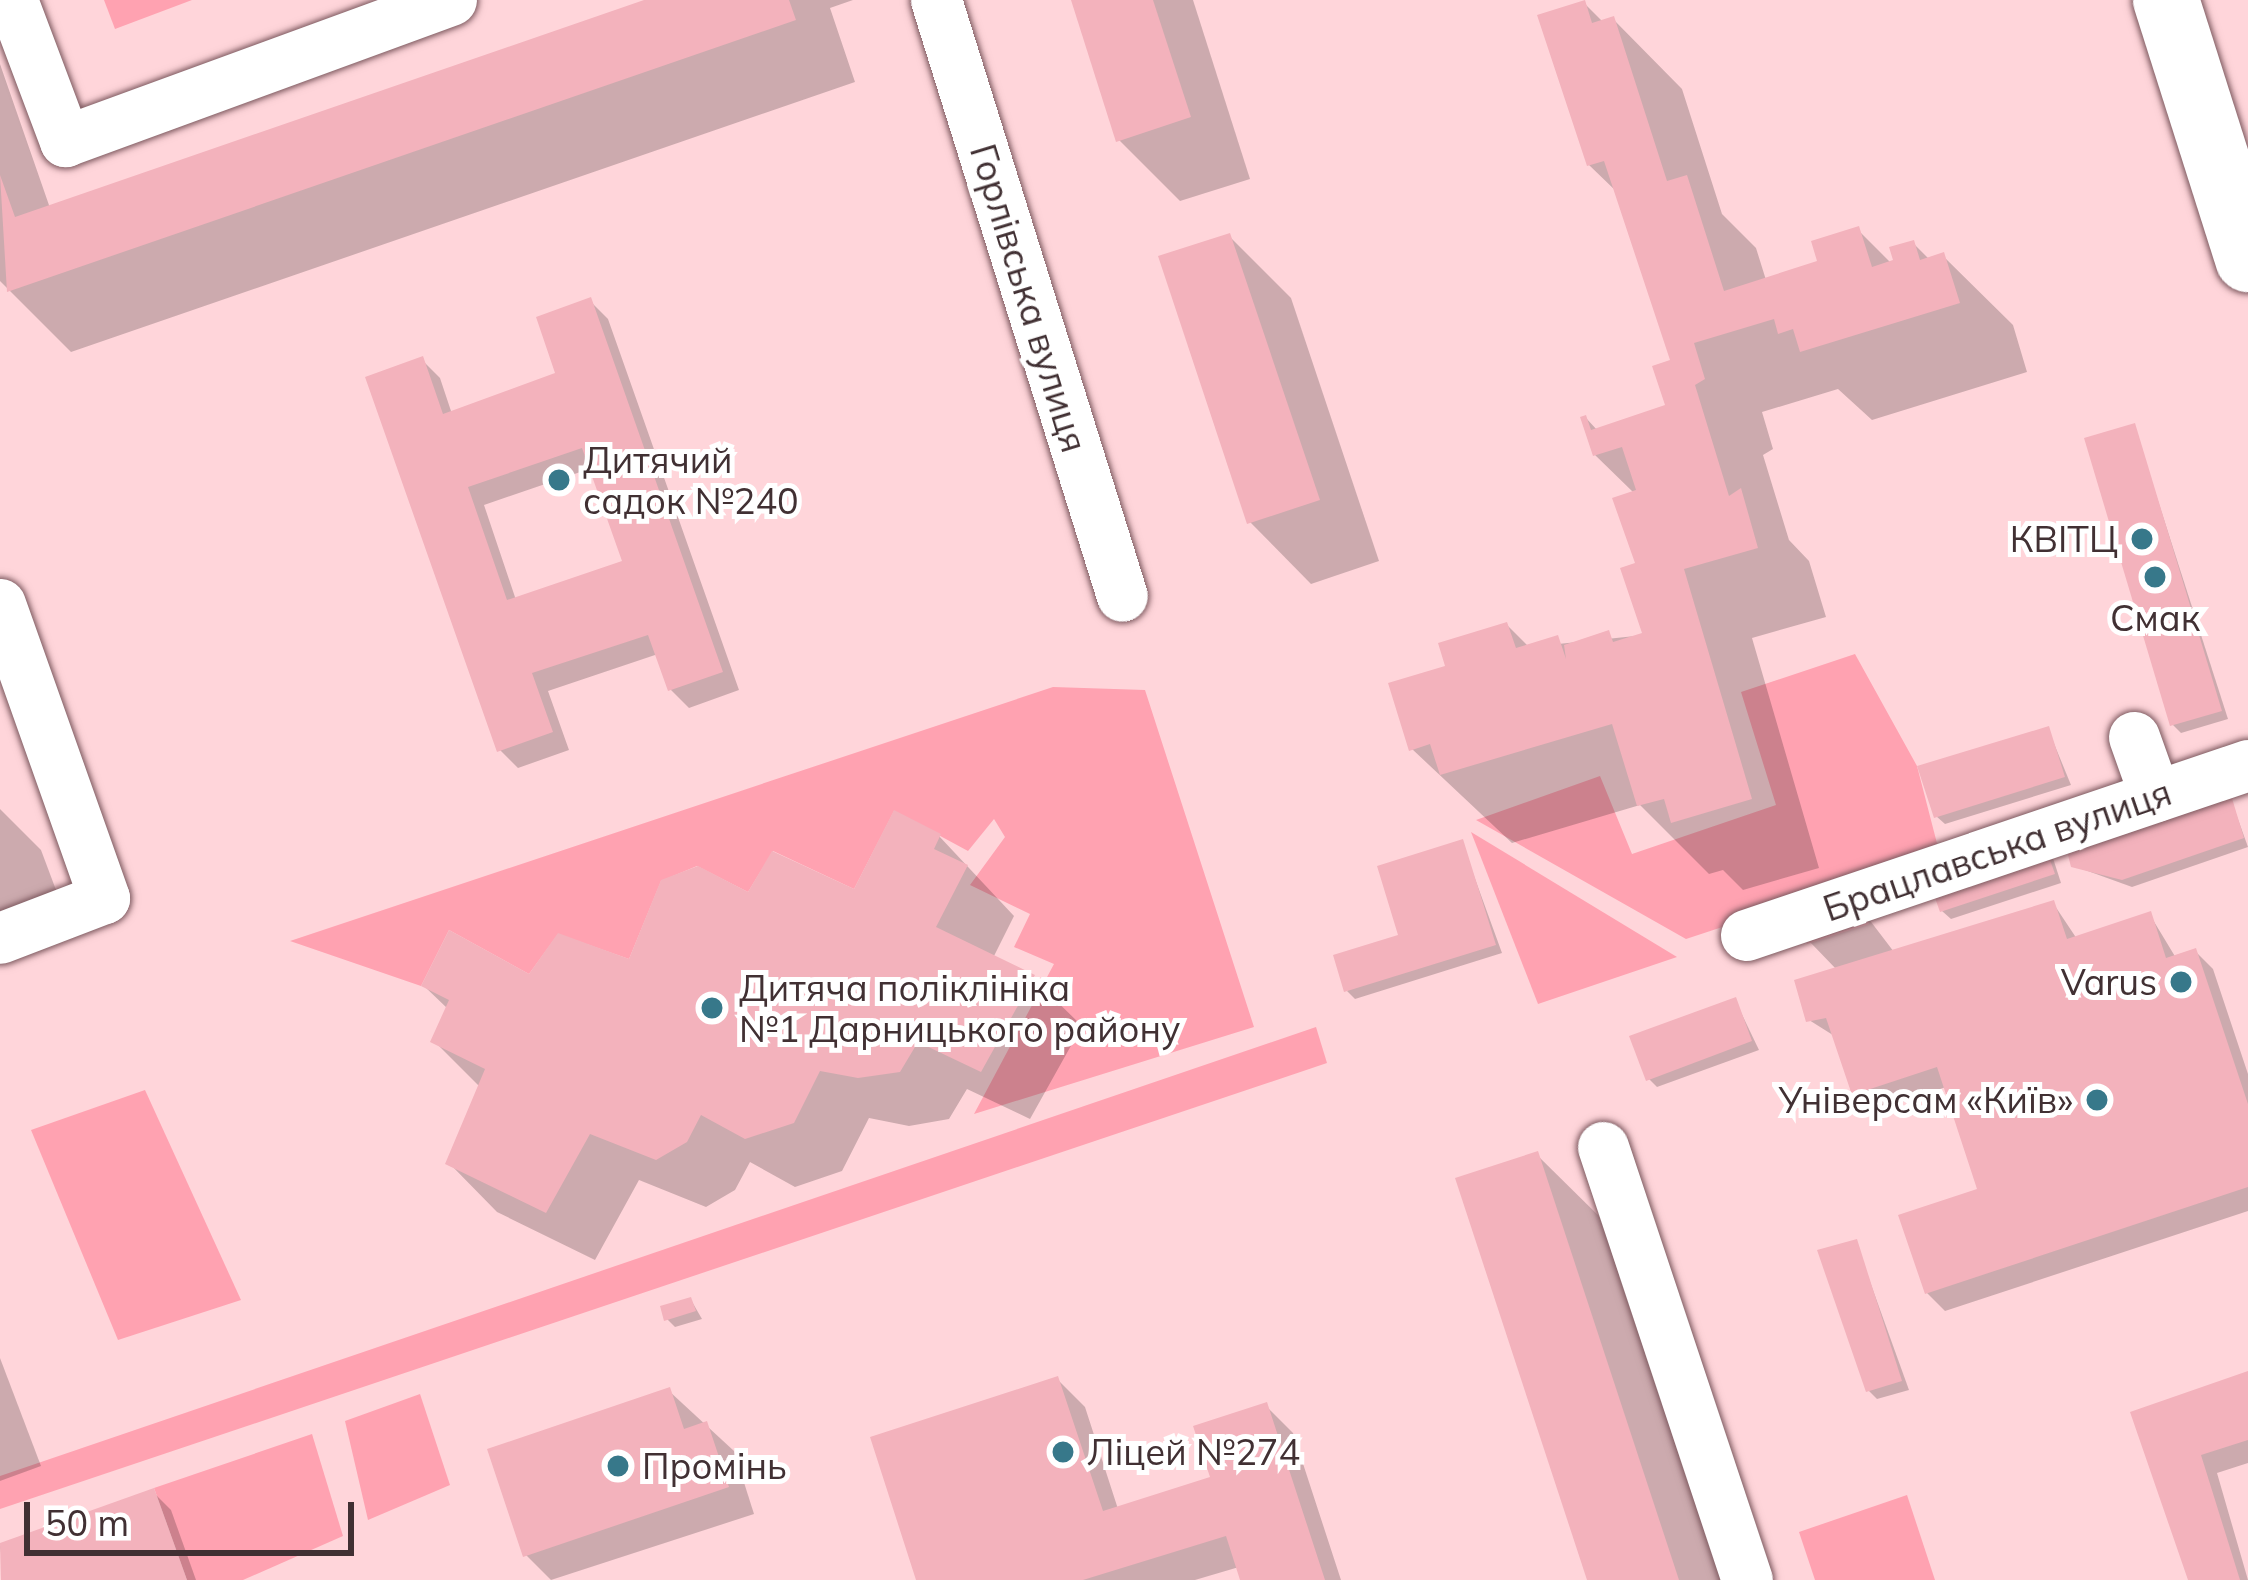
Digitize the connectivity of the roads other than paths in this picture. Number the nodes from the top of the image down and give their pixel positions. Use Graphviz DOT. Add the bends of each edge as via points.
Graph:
graph roads {
  1 [pos="12,0"];
  2 [pos="452,0"];
  3 [pos="936,0"];
  4 [pos="2166,0"];
  5 [pos="2248,259"];
  6 [pos="1123,596"];
  7 [pos="0,604"];
  8 [pos="2134,737"];
  9 [pos="2248,765"];
  10 [pos="2155,796"];
  11 [pos="1745,934"];
  12 [pos="0,938"];
  13 [pos="1603,1147"];
  14 [pos="1748,1580"];
  1 -- 2 [label="street" via="65,141"];
  3 -- 6 [label="street, Горлівська вулиця"];
  4 -- 5 [label="main road"];
  7 -- 12 [label="street" via="104,898"];
  8 -- 10 [label="street"];
  9 -- 10 [label="street, Брацлавська вулиця"];
  10 -- 11 [label="street, Брацлавська вулиця"];
  13 -- 14 [label="street"];
}
